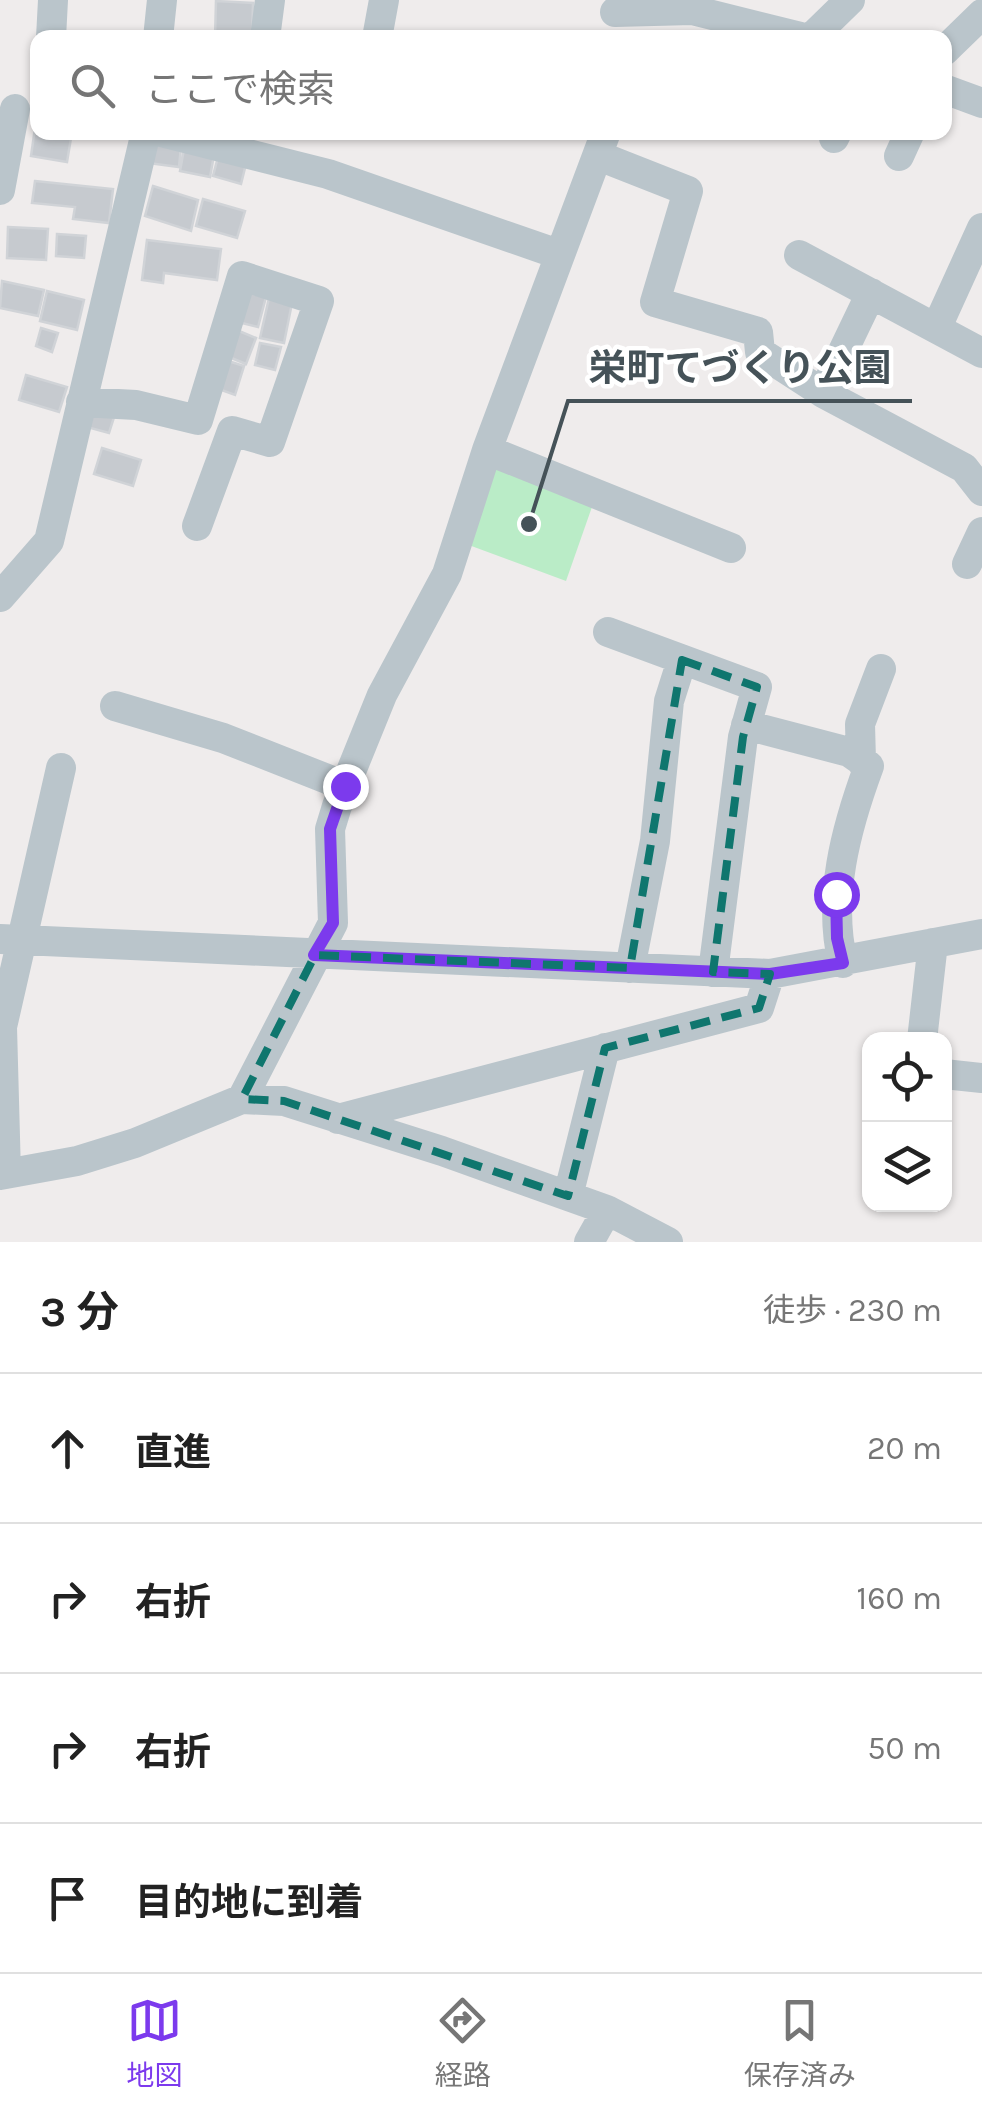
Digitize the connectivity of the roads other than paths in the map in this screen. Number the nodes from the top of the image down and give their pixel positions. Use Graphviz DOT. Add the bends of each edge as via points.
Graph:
graph roads {
  1 [pos="53,0"];
  2 [pos="162,0"];
  3 [pos="270,0"];
  4 [pos="384,0"];
  5 [pos="785,0"];
  6 [pos="850,0"];
  7 [pos="727,8"];
  8 [pos="982,14"];
  9 [pos="615,16"];
  10 [pos="51,30"];
  11 [pos="159,30"];
  12 [pos="266,30"];
  13 [pos="378,30"];
  14 [pos="787,30"];
  15 [pos="800,30"];
  16 [pos="811,30"];
  17 [pos="952,43"];
  18 [pos="952,92"];
  19 [pos="982,103"];
  20 [pos="17,110"];
  21 [pos="144,140"];
  22 [pos="249,142"];
  23 [pos="602,144"];
  24 [pos="0,190"];
  25 [pos="982,228"];
  26 [pos="558,254"];
  27 [pos="799,255"];
  28 [pos="871,293"];
  29 [pos="937,327"];
  30 [pos="982,352"];
  31 [pos="823,394"];
  32 [pos="81,402"];
  33 [pos="198,420"];
  34 [pos="232,431"];
  35 [pos="487,450"];
  36 [pos="982,491"];
  37 [pos="197,526"];
  38 [pos="982,532"];
  39 [pos="731,548"];
  40 [pos="967,564"];
  41 [pos="0,597"];
  42 [pos="608,632"];
  43 [pos="682,660"];
  44 [pos="881,669"];
  45 [pos="115,706"];
  46 [pos="746,725"];
  47 [pos="861,761"];
  48 [pos="61,768"];
  49 [pos="345,786"];
  50 [pos="982,934"];
  51 [pos="12,940"];
  52 [pos="933,943"];
  53 [pos="314,955"];
  54 [pos="843,963"];
  55 [pos="630,968"];
  56 [pos="713,972"];
  57 [pos="770,974"];
  58 [pos="923,1032"];
  59 [pos="605,1048"];
  60 [pos="952,1075"];
  61 [pos="982,1078"];
  62 [pos="242,1099"];
  63 [pos="338,1119"];
  64 [pos="3,1175"];
  65 [pos="568,1196"];
  66 [pos="607,1210"];
  67 [pos="588,1242"];
  68 [pos="668,1242"];
  1 -- 10 [label="street"];
  2 -- 11 [label="street"];
  3 -- 12 [label="street"];
  4 -- 13 [label="street"];
  5 -- 15 [label="street"];
  6 -- 16 [label="street"];
  7 -- 9 [label="street"];
  7 -- 14 [label="street"];
  8 -- 17 [label="street"];
  18 -- 19 [label="street"];
  20 -- 24 [label="street"];
  21 -- 32 [label="street"];
  22 -- 26 [label="street"];
  23 -- 26 [label="street"];
  23 -- 31 [label="street" via="688,191 656,302 758,332 760,352"];
  25 -- 29 [label="street"];
  26 -- 35 [label="street"];
  27 -- 28 [label="street"];
  28 -- 29 [label="street"];
  28 -- 31 [label="street"];
  29 -- 30 [label="street"];
  31 -- 36 [label="street" via="938,452 964,468"];
  32 -- 33 [label="street" via="136,405"];
  32 -- 41 [label="street" via="49,541"];
  33 -- 34 [label="street"];
  33 -- 34 [label="street" via="242,276 319,302 270,442"];
  34 -- 37 [label="street"];
  35 -- 39 [label="street"];
  35 -- 49 [label="street" via="447,574 382,695"];
  38 -- 40 [label="street"];
  42 -- 43 [label="street"];
  43 -- 46 [label="street" via="757,687"];
  43 -- 55 [label="street" via="669,701 656,841"];
  44 -- 47 [label="street" via="860,724"];
  45 -- 49 [label="street" via="223,738"];
  46 -- 47 [label="street" via="849,752"];
  46 -- 56 [label="street"];
  47 -- 54 [label="street" via="869,766 836,894"];
  48 -- 51 [label="street"];
  49 -- 53 [label="street" via="330,829 333,923"];
  50 -- 52 [label="street"];
  51 -- 53 [label="street"];
  51 -- 64 [label="street" via="2,1027"];
  52 -- 54 [label="street"];
  52 -- 58 [label="street"];
  53 -- 55 [label="street"];
  53 -- 62 [label="street"];
  54 -- 57 [label="street"];
  55 -- 56 [label="street"];
  56 -- 57 [label="street"];
  57 -- 59 [label="street" via="760,1008"];
  59 -- 63 [label="street"];
  59 -- 65 [label="street"];
  60 -- 61 [label="street"];
  62 -- 63 [label="street" via="284,1102"];
  62 -- 64 [label="street" via="135,1144"];
  63 -- 65 [label="street"];
  65 -- 66 [label="street"];
  66 -- 67 [label="street"];
  66 -- 68 [label="street"];
}
